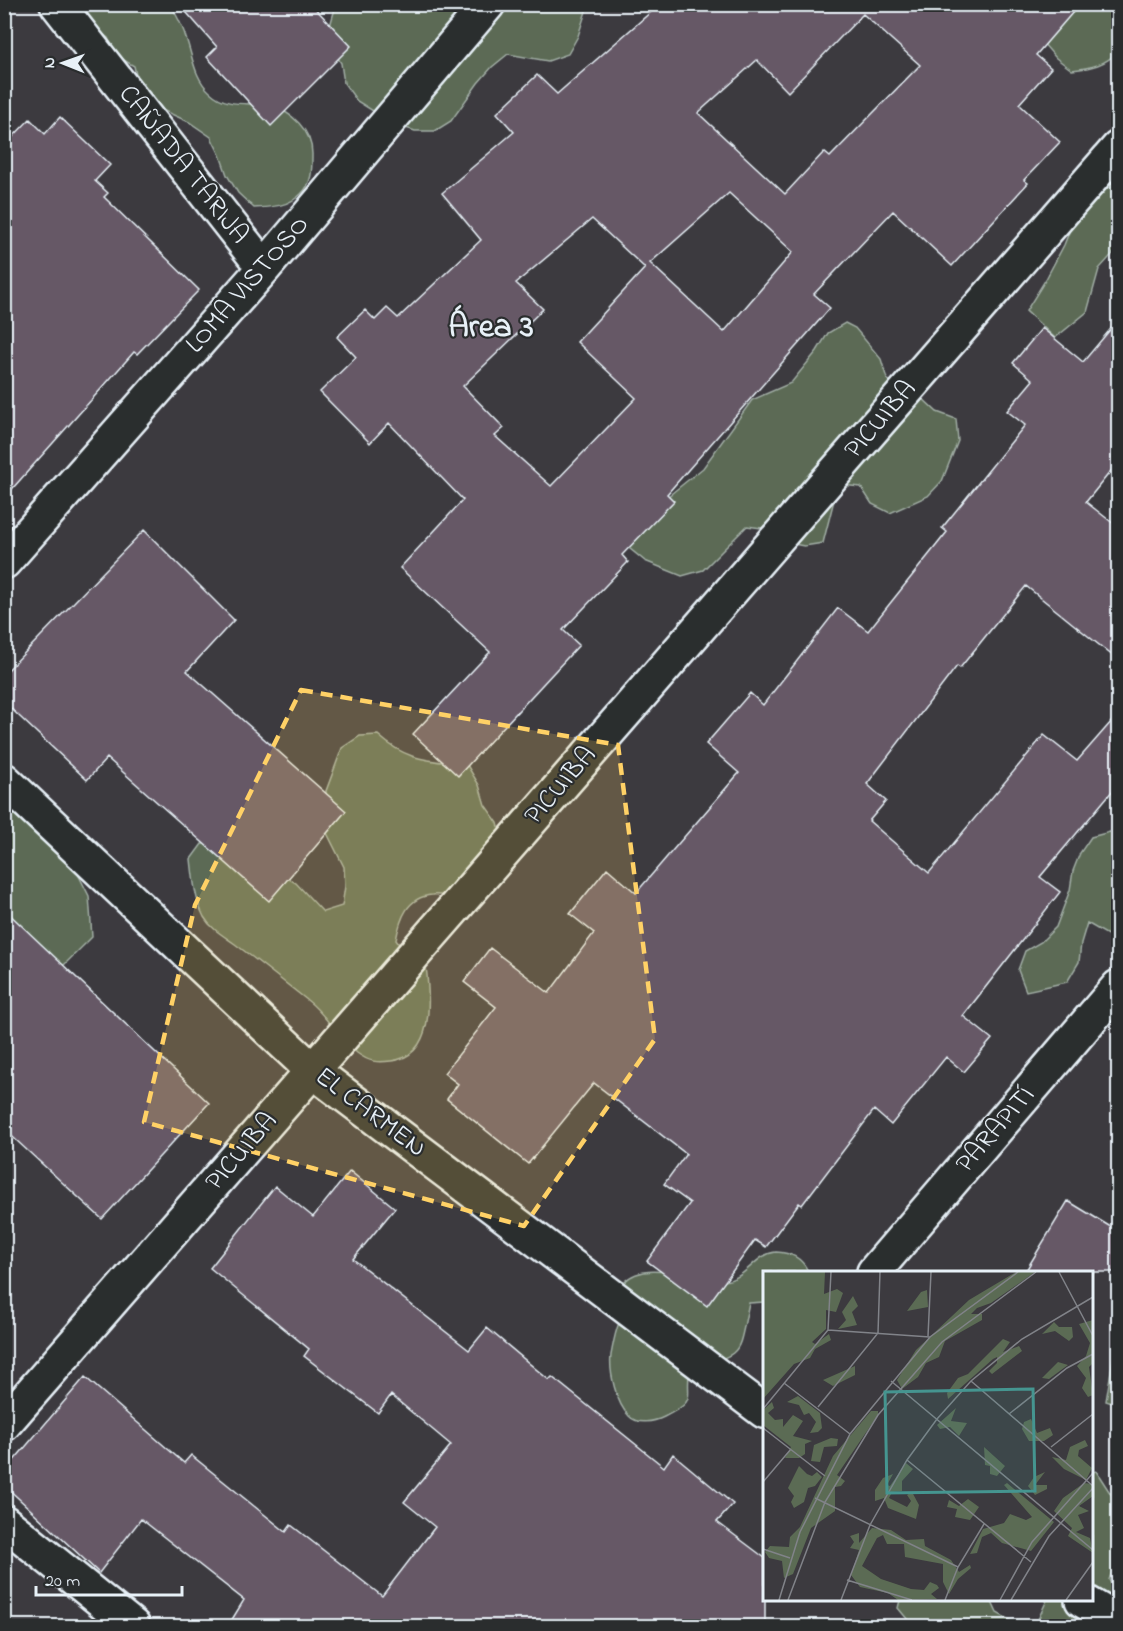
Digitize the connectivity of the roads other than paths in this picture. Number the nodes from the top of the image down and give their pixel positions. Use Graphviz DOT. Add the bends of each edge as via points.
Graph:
graph roads {
  1 [pos="57,4"];
  2 [pos="488,4"];
  3 [pos="1119,148"];
  4 [pos="264,268"];
  5 [pos="4,562"];
  6 [pos="4,780"];
  7 [pos="1119,987"];
  8 [pos="313,1071"];
  9 [pos="875,1271"];
  10 [pos="762,1406"];
  11 [pos="4,1424"];
  12 [pos="4,1522"];
  13 [pos="1085,1601"];
  14 [pos="1119,1621"];
  15 [pos="133,1626"];
  1 -- 4 [label="street, CAÑADA TARIJA"];
  2 -- 4 [label="street, LOMA VISTOSO"];
  3 -- 8 [label="street, PICUIBA"];
  4 -- 5 [label="street, LOMA VISTOSO"];
  6 -- 8 [label="street, EL CARMEN"];
  7 -- 9 [label="street, PARAPITÍ"];
  8 -- 10 [label="street, EL CARMEN"];
  8 -- 11 [label="street, PICUIBA"];
  12 -- 15 [label="street"];
  13 -- 14 [label="street"];
}
